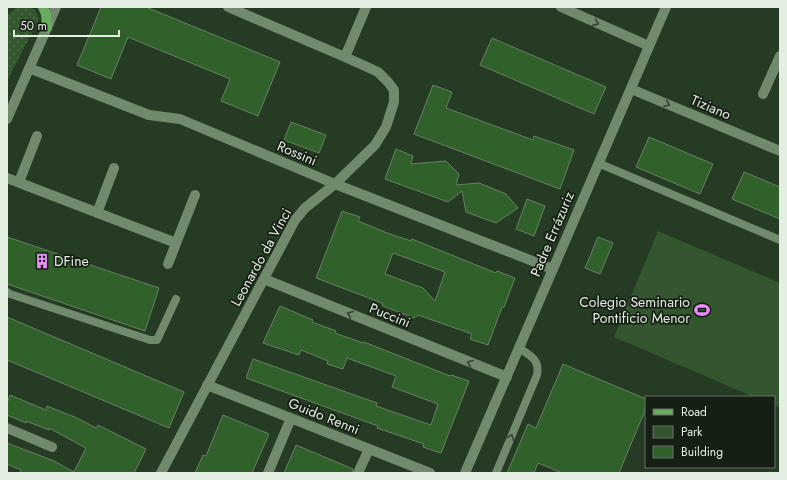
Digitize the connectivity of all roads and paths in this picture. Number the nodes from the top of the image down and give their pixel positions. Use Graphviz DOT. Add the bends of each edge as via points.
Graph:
graph roads {
  1 [pos="43,7"];
  2 [pos="56,7"];
  3 [pos="228,7"];
  4 [pos="366,7"];
  5 [pos="561,7"];
  6 [pos="666,7"];
  7 [pos="47,28"];
  8 [pos="649,46"];
  9 [pos="345,56"];
  10 [pos="780,56"];
  11 [pos="29,68"];
  12 [pos="630,89"];
  13 [pos="763,94"];
  14 [pos="7,120"];
  15 [pos="37,136"];
  16 [pos="780,151"];
  17 [pos="598,163"];
  18 [pos="114,168"];
  19 [pos="7,178"];
  20 [pos="19,182"];
  21 [pos="335,184"];
  22 [pos="195,195"];
  23 [pos="97,213"];
  24 [pos="780,240"];
  25 [pos="176,243"];
  26 [pos="168,264"];
  27 [pos="553,269"];
  28 [pos="264,279"];
  29 [pos="7,292"];
  30 [pos="176,299"];
  31 [pos="519,348"];
  32 [pos="506,376"];
  33 [pos="207,385"];
  34 [pos="291,418"];
  35 [pos="7,428"];
  36 [pos="52,447"];
  37 [pos="369,449"];
  38 [pos="161,473"];
  39 [pos="268,473"];
  40 [pos="358,473"];
  41 [pos="430,473"];
  42 [pos="465,473"];
  43 [pos="496,473"];
  1 -- 7 [label="main road"];
  2 -- 7 [label="street"];
  3 -- 9 [label="street, Leonardo da Vinci"];
  4 -- 9 [label="street"];
  5 -- 8 [label="street, one-way"];
  6 -- 8 [label="street, Padre Errázuriz"];
  7 -- 11 [label="street"];
  8 -- 12 [label="street, Padre Errázuriz"];
  9 -- 21 [label="street, Leonardo da Vinci" via="378,72 394,90 394,102 386,127 375,145"];
  10 -- 13 [label="street"];
  11 -- 14 [label="street"];
  11 -- 21 [label="street, Rossini" via="149,115 180,119"];
  12 -- 16 [label="street, Tiziano, one-way"];
  12 -- 17 [label="street, Padre Errázuriz"];
  15 -- 20 [label="street"];
  17 -- 24 [label="lane"];
  17 -- 27 [label="street, Padre Errázuriz"];
  18 -- 23 [label="street"];
  19 -- 20 [label="street"];
  20 -- 23 [label="street"];
  21 -- 27 [label="street, Rossini"];
  21 -- 28 [label="street, Leonardo da Vinci" via="305,208 295,220"];
  22 -- 25 [label="street"];
  23 -- 25 [label="street"];
  25 -- 26 [label="street"];
  27 -- 31 [label="street, Padre Errázuriz"];
  32 -- 28 [label="street, Puccini, one-way"];
  28 -- 33 [label="street, Leonardo da Vinci"];
  29 -- 30 [label="lane" via="150,340 157,340"];
  31 -- 32 [label="street, Padre Errázuriz"];
  43 -- 31 [label="lane, one-way" via="538,367 536,360"];
  32 -- 42 [label="street, Padre Errázuriz"];
  33 -- 34 [label="street, Guido Renni"];
  33 -- 38 [label="street, Leonardo da Vinci"];
  34 -- 37 [label="street, Guido Renni"];
  34 -- 39 [label="street"];
  35 -- 36 [label="street"];
  37 -- 40 [label="street"];
  37 -- 41 [label="street, Guido Renni"];
}
